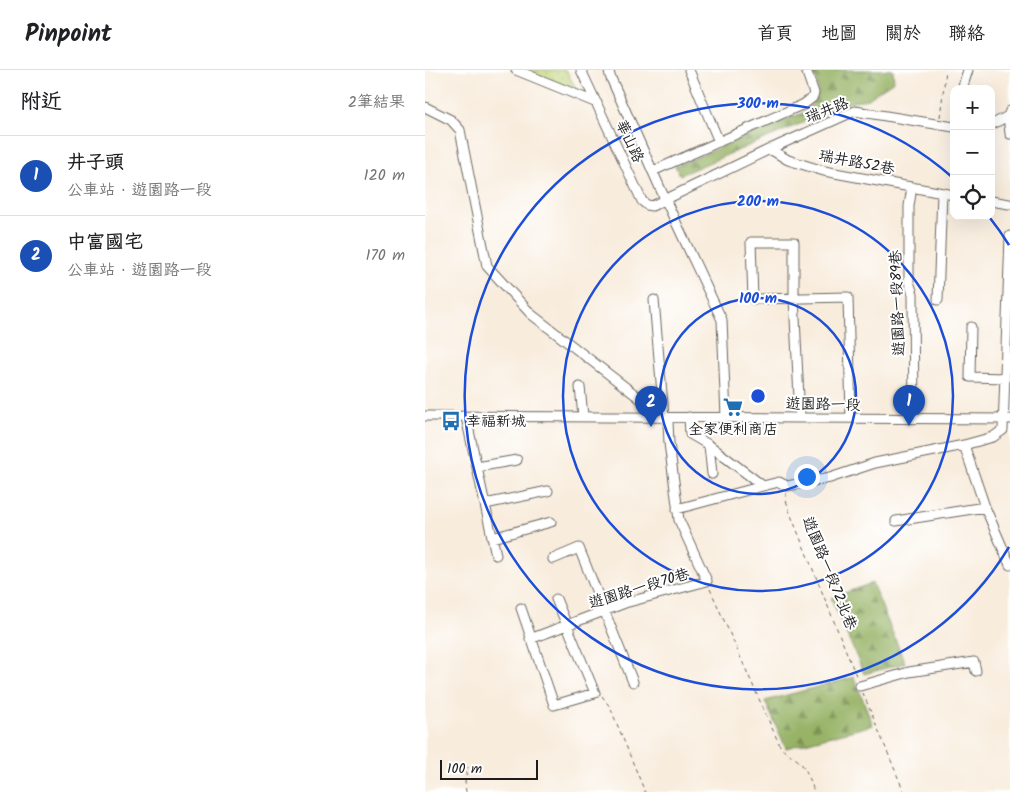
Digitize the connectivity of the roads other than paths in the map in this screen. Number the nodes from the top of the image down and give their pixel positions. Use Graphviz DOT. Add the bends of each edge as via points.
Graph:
graph roads {
  1 [pos="517,70"];
  2 [pos="581,70"];
  3 [pos="609,70"];
  4 [pos="689,70"];
  5 [pos="806,70"];
  6 [pos="968,70"];
  7 [pos="963,85"];
  8 [pos="597,103"];
  9 [pos="425,107"];
  10 [pos="1009,113"];
  11 [pos="995,122"];
  12 [pos="950,126"];
  13 [pos="1010,134"];
  14 [pos="719,142"];
  15 [pos="770,149"];
  16 [pos="653,171"];
  17 [pos="912,187"];
  18 [pos="942,192"];
  19 [pos="950,194"];
  20 [pos="665,199"];
  21 [pos="995,202"];
  22 [pos="1010,204"];
  23 [pos="1010,209"];
  24 [pos="1010,236"];
  25 [pos="794,298"];
  26 [pos="654,300"];
  27 [pos="938,300"];
  28 [pos="1009,303"];
  29 [pos="971,327"];
  30 [pos="1005,378"];
  31 [pos="580,387"];
  32 [pos="425,416"];
  33 [pos="583,416"];
  34 [pos="466,417"];
  35 [pos="664,417"];
  36 [pos="689,417"];
  37 [pos="726,417"];
  38 [pos="800,418"];
  39 [pos="851,418"];
  40 [pos="914,419"];
  41 [pos="1007,419"];
  42 [pos="709,445"];
  43 [pos="964,445"];
  44 [pos="517,460"];
  45 [pos="477,467"];
  46 [pos="712,474"];
  47 [pos="763,486"];
  48 [pos="548,491"];
  49 [pos="485,504"];
  50 [pos="985,507"];
  51 [pos="677,509"];
  52 [pos="896,521"];
  53 [pos="551,522"];
  54 [pos="492,538"];
  55 [pos="496,555"];
  56 [pos="553,559"];
  57 [pos="1010,566"];
  58 [pos="557,599"];
  59 [pos="521,608"];
  60 [pos="606,611"];
  61 [pos="567,625"];
  62 [pos="530,639"];
  63 [pos="976,670"];
  64 [pos="633,682"];
  65 [pos="860,686"];
  1 -- 8 [label="street"];
  2 -- 8 [label="street, 華山路"];
  3 -- 16 [label="street"];
  4 -- 14 [label="street"];
  5 -- 14 [label="street" via="814,93 812,98"];
  6 -- 7 [label="street"];
  8 -- 20 [label="street, 華山路" via="642,201 652,206"];
  9 -- 35 [label="street" via="451,120 460,130 487,266 531,314"];
  10 -- 11 [label="street"];
  10 -- 13 [label="street"];
  12 -- 15 [label="street, 瑞井路" via="855,111"];
  14 -- 16 [label="street"];
  15 -- 17 [label="street, 瑞井路52巷" via="788,160 824,171"];
  15 -- 20 [label="street, 瑞井路"];
  16 -- 20 [label="street"];
  17 -- 18 [label="street, 瑞井路52巷"];
  17 -- 40 [label="street, 遊園路一段89巷" via="909,282 913,294"];
  18 -- 19 [label="street, 瑞井路52巷"];
  18 -- 27 [label="street"];
  20 -- 37 [label="street" via="722,320"];
  21 -- 22 [label="street"];
  22 -- 23 [label="street"];
  24 -- 28 [label="street"];
  25 -- 25 [label="street" via="794,242 751,242 753,299"];
  25 -- 38 [label="street"];
  25 -- 39 [label="street" via="848,297"];
  26 -- 35 [label="street, 遊園路一段70巷"];
  28 -- 30 [label="street"];
  29 -- 30 [label="street" via="970,377"];
  30 -- 41 [label="street"];
  31 -- 33 [label="street"];
  32 -- 34 [label="street, 遊園路一段"];
  33 -- 34 [label="street, 遊園路一段"];
  33 -- 35 [label="street, 遊園路一段"];
  34 -- 45 [label="street"];
  35 -- 36 [label="street, 遊園路一段"];
  35 -- 51 [label="street, 遊園路一段70巷" via="668,422"];
  36 -- 37 [label="street, 遊園路一段"];
  36 -- 42 [label="street" via="690,434"];
  37 -- 38 [label="street, 遊園路一段"];
  38 -- 39 [label="street, 遊園路一段"];
  39 -- 40 [label="street, 遊園路一段"];
  40 -- 41 [label="street, 遊園路一段"];
  41 -- 43 [label="street" via="998,434"];
  42 -- 46 [label="street"];
  42 -- 47 [label="street"];
  43 -- 47 [label="street" via="875,463 830,478 787,486 779,482"];
  43 -- 50 [label="street"];
  44 -- 45 [label="street"];
  45 -- 49 [label="street"];
  47 -- 51 [label="street"];
  48 -- 49 [label="street"];
  49 -- 54 [label="street"];
  50 -- 52 [label="street"];
  50 -- 57 [label="street"];
  51 -- 60 [label="street, 遊園路一段70巷" via="707,582"];
  53 -- 54 [label="street"];
  54 -- 55 [label="street"];
  56 -- 60 [label="street" via="579,548"];
  58 -- 61 [label="street"];
  59 -- 62 [label="street"];
  60 -- 61 [label="street, 遊園路一段70巷"];
  60 -- 64 [label="street"];
  61 -- 62 [label="street, 遊園路一段70巷"];
  61 -- 62 [label="street" via="595,693 554,705"];
  63 -- 65 [label="street" via="974,662 909,672"];
}
